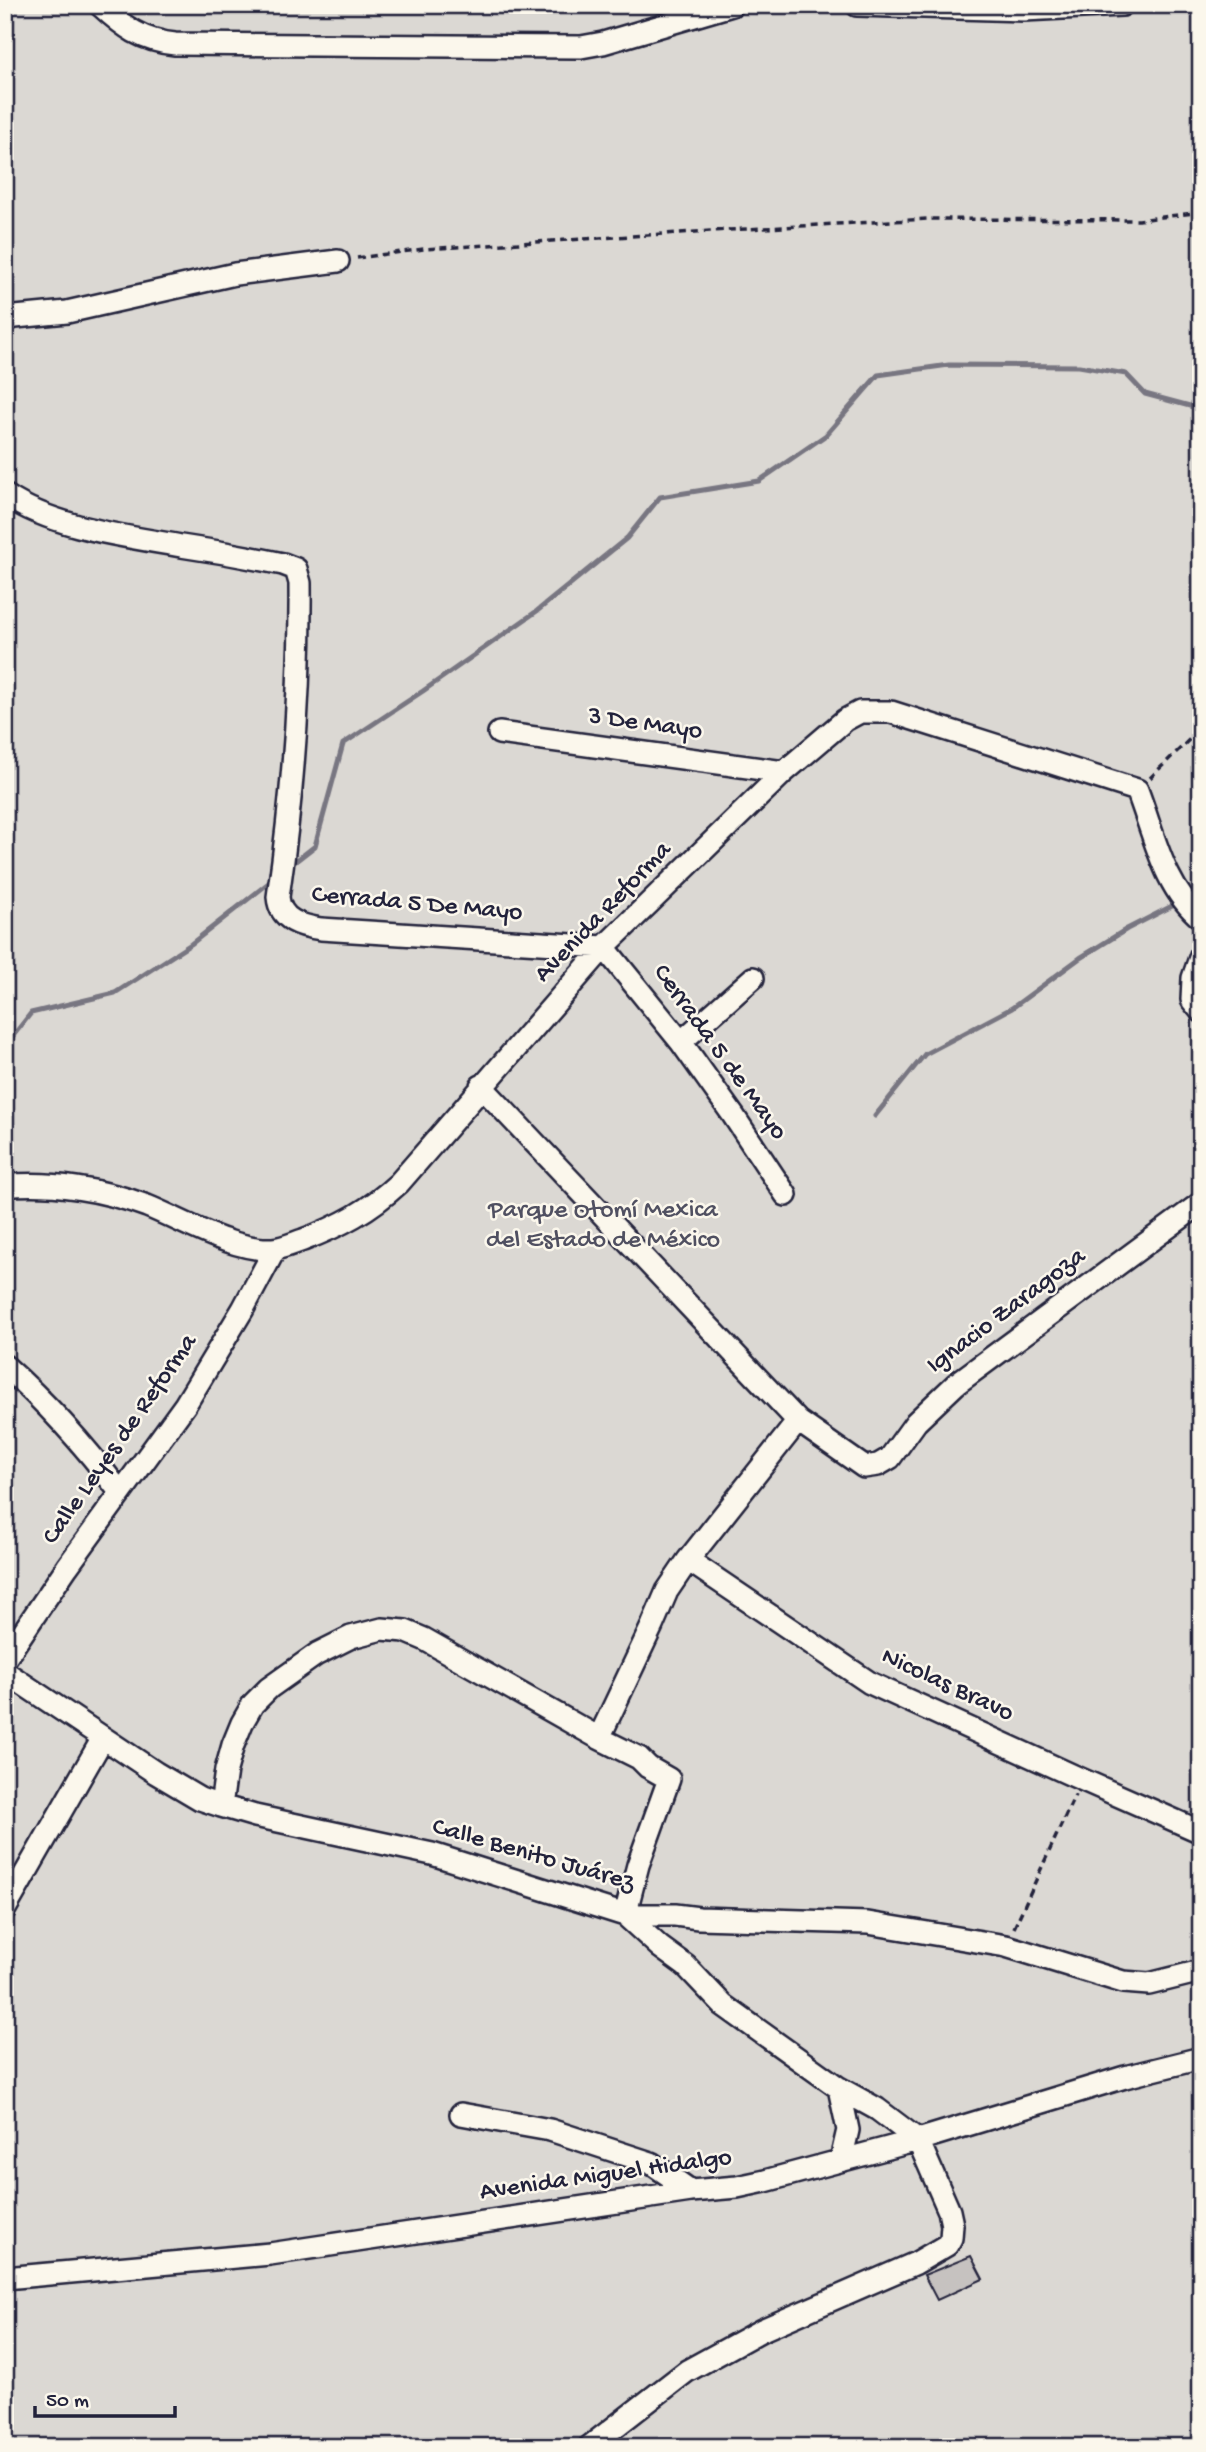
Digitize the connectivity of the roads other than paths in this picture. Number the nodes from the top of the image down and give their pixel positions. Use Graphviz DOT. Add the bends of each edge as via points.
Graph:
graph roads {
  1 [pos="100,5"];
  2 [pos="732,5"];
  3 [pos="858,5"];
  4 [pos="1122,5"];
  5 [pos="1025,8"];
  6 [pos="338,261"];
  7 [pos="5,318"];
  8 [pos="5,495"];
  9 [pos="499,733"];
  10 [pos="784,772"];
  11 [pos="1194,913"];
  12 [pos="604,947"];
  13 [pos="1201,955"];
  14 [pos="752,978"];
  15 [pos="1201,1011"];
  16 [pos="681,1042"];
  17 [pos="481,1086"];
  18 [pos="5,1186"];
  19 [pos="786,1195"];
  20 [pos="1201,1203"];
  21 [pos="275,1249"];
  22 [pos="5,1366"];
  23 [pos="798,1421"];
  24 [pos="120,1492"];
  25 [pos="688,1560"];
  26 [pos="5,1659"];
  27 [pos="5,1672"];
  28 [pos="103,1738"];
  29 [pos="598,1738"];
  30 [pos="221,1807"];
  31 [pos="1201,1832"];
  32 [pos="5,1909"];
  33 [pos="625,1915"];
  34 [pos="1201,1971"];
  35 [pos="1201,2059"];
  36 [pos="839,2088"];
  37 [pos="461,2114"];
  38 [pos="918,2140"];
  39 [pos="842,2160"];
  40 [pos="691,2191"];
  41 [pos="5,2278"];
  42 [pos="589,2447"];
  1 -- 2 [label="street" via="136,34 174,44 581,47"];
  3 -- 5 [label="street"];
  4 -- 5 [label="street"];
  6 -- 7 [label="street" via="235,274 67,312"];
  8 -- 12 [label="street, Cerrada 5 De Mayo" via="80,526 296,569 300,576 297,718 278,897 288,919 321,929"];
  9 -- 10 [label="street, 3 De Mayo"];
  10 -- 11 [label="street, Avenida Reforma" via="845,720 871,710 891,712 1137,790 1169,878"];
  10 -- 12 [label="street, Avenida Reforma"];
  12 -- 16 [label="street, Cerrada 5 de Mayo"];
  12 -- 17 [label="street, Avenida Reforma"];
  13 -- 15 [label="street" via="1192,1000"];
  14 -- 16 [label="street"];
  16 -- 19 [label="street, Cerrada 5 de Mayo"];
  17 -- 21 [label="street, Avenida Reforma" via="380,1201 347,1221"];
  17 -- 23 [label="street"];
  18 -- 21 [label="street" via="42,1185 114,1196 227,1240"];
  20 -- 23 [label="street, Ignacio Zaragoza" via="956,1384 916,1422 890,1458 871,1467 856,1464"];
  21 -- 24 [label="street, Calle Leyes de Reforma" via="184,1405"];
  22 -- 24 [label="street" via="40,1396"];
  23 -- 25 [label="street"];
  24 -- 26 [label="street, Calle Leyes de Reforma"];
  25 -- 29 [label="street" via="667,1591"];
  25 -- 31 [label="street, Nicolas Bravo" via="870,1683"];
  27 -- 28 [label="street, Calle Benito Juárez"];
  28 -- 30 [label="street, Calle Benito Juárez" via="178,1786"];
  28 -- 32 [label="street"];
  29 -- 30 [label="street" via="424,1639 405,1631 371,1630 317,1654 253,1704 233,1745"];
  29 -- 33 [label="street" via="669,1779"];
  30 -- 33 [label="street, Calle Benito Juárez" via="432,1854"];
  33 -- 34 [label="street, Calle Benito Juárez" via="868,1923 1006,1946 1123,1982 1149,1984"];
  33 -- 36 [label="street" via="723,2005"];
  35 -- 38 [label="street, Avenida Miguel Hidalgo" via="1125,2077"];
  36 -- 38 [label="street"];
  36 -- 39 [label="street" via="848,2130"];
  37 -- 40 [label="street" via="550,2130 651,2163"];
  38 -- 39 [label="street, Avenida Miguel Hidalgo"];
  38 -- 42 [label="street" via="949,2211 952,2225 947,2245 762,2330 687,2371"];
  39 -- 40 [label="street, Avenida Miguel Hidalgo" via="737,2187"];
  40 -- 41 [label="street, Avenida Miguel Hidalgo" via="270,2254"];
}
